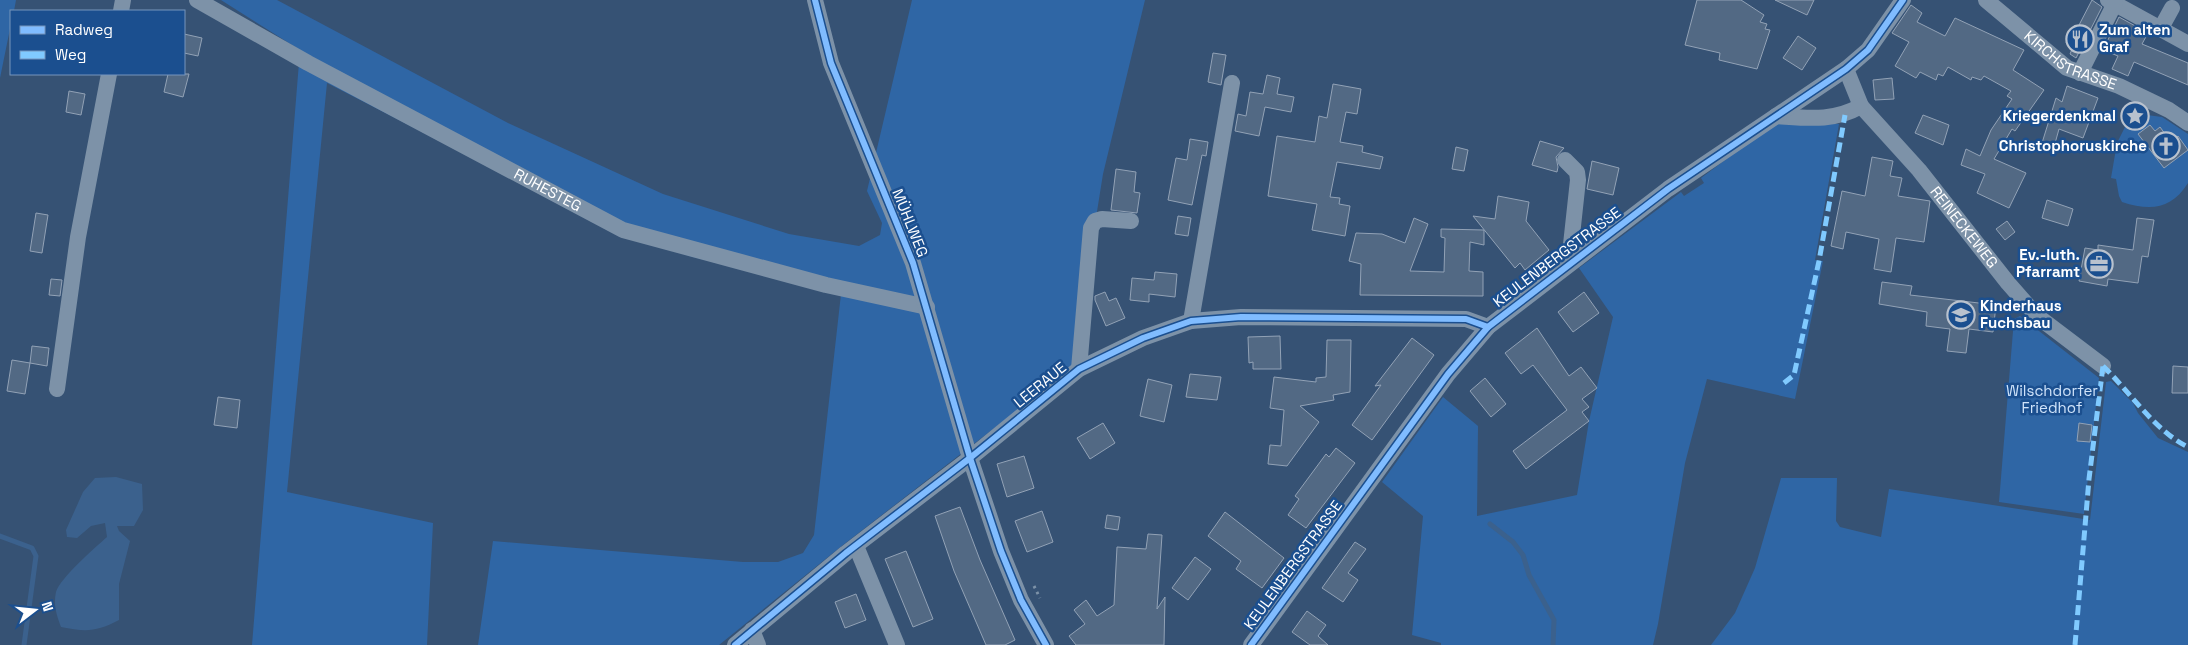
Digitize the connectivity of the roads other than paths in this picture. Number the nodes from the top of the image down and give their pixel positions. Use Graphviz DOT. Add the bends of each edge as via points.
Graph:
graph roads {
  1 [pos="197,0"];
  2 [pos="815,0"];
  3 [pos="1903,0"];
  4 [pos="1986,0"];
  5 [pos="2111,2"];
  6 [pos="2172,8"];
  7 [pos="2161,28"];
  8 [pos="2188,44"];
  9 [pos="1846,69"];
  10 [pos="2080,73"];
  11 [pos="109,75"];
  12 [pos="1232,82"];
  13 [pos="1861,106"];
  14 [pos="1776,116"];
  15 [pos="2188,123"];
  16 [pos="1565,160"];
  17 [pos="1589,192"];
  18 [pos="1574,212"];
  19 [pos="1131,220"];
  20 [pos="1569,263"];
  21 [pos="927,307"];
  22 [pos="1191,321"];
  23 [pos="1488,327"];
  24 [pos="2103,366"];
  25 [pos="1079,369"];
  26 [pos="57,389"];
  27 [pos="970,458"];
  28 [pos="856,546"];
  29 [pos="755,638"];
  30 [pos="735,645"];
  31 [pos="897,645"];
  32 [pos="1046,645"];
  33 [pos="1251,645"];
  1 -- 21 [label="street, RUHESTEG" via="308,63 623,230 826,285"];
  2 -- 21 [label="street, MÜHLWEG" via="831,63 913,263"];
  3 -- 9 [label="street, KEULENBERGSTRASSE" via="1868,50"];
  4 -- 10 [label="street, KIRCHSTRASSE" via="2067,68"];
  5 -- 7 [label="street"];
  5 -- 10 [label="street"];
  6 -- 7 [label="street"];
  7 -- 8 [label="street"];
  9 -- 13 [label="street, REINECKEWEG"];
  9 -- 14 [label="street, KEULENBERGSTRASSE"];
  10 -- 15 [label="street, KIRCHSTRASSE" via="2119,86"];
  11 -- 26 [label="street" via="78,237"];
  12 -- 22 [label="street"];
  13 -- 14 [label="street" via="1845,115 1829,117"];
  13 -- 24 [label="street, REINECKEWEG" via="1919,170 2037,316"];
  14 -- 20 [label="street, KEULENBERGSTRASSE"];
  16 -- 18 [label="street" via="1577,172"];
  17 -- 18 [label="street" via="1584,203"];
  18 -- 20 [label="street"];
  19 -- 25 [label="street" via="1102,219 1094,221 1091,228"];
  20 -- 23 [label="street, KEULENBERGSTRASSE"];
  21 -- 27 [label="street, MÜHLWEG"];
  22 -- 23 [label="street, LEERAUE" via="1241,317 1466,319"];
  22 -- 25 [label="street, LEERAUE" via="1143,338"];
  23 -- 33 [label="street, KEULENBERGSTRASSE" via="1448,374"];
  25 -- 27 [label="street, LEERAUE"];
  27 -- 28 [label="street, LEERAUE"];
  27 -- 32 [label="street, MÜHLWEG" via="1021,600"];
  28 -- 29 [label="street, LEERAUE"];
  28 -- 31 [label="street"];
  29 -- 30 [label="street, LEERAUE"];
}
